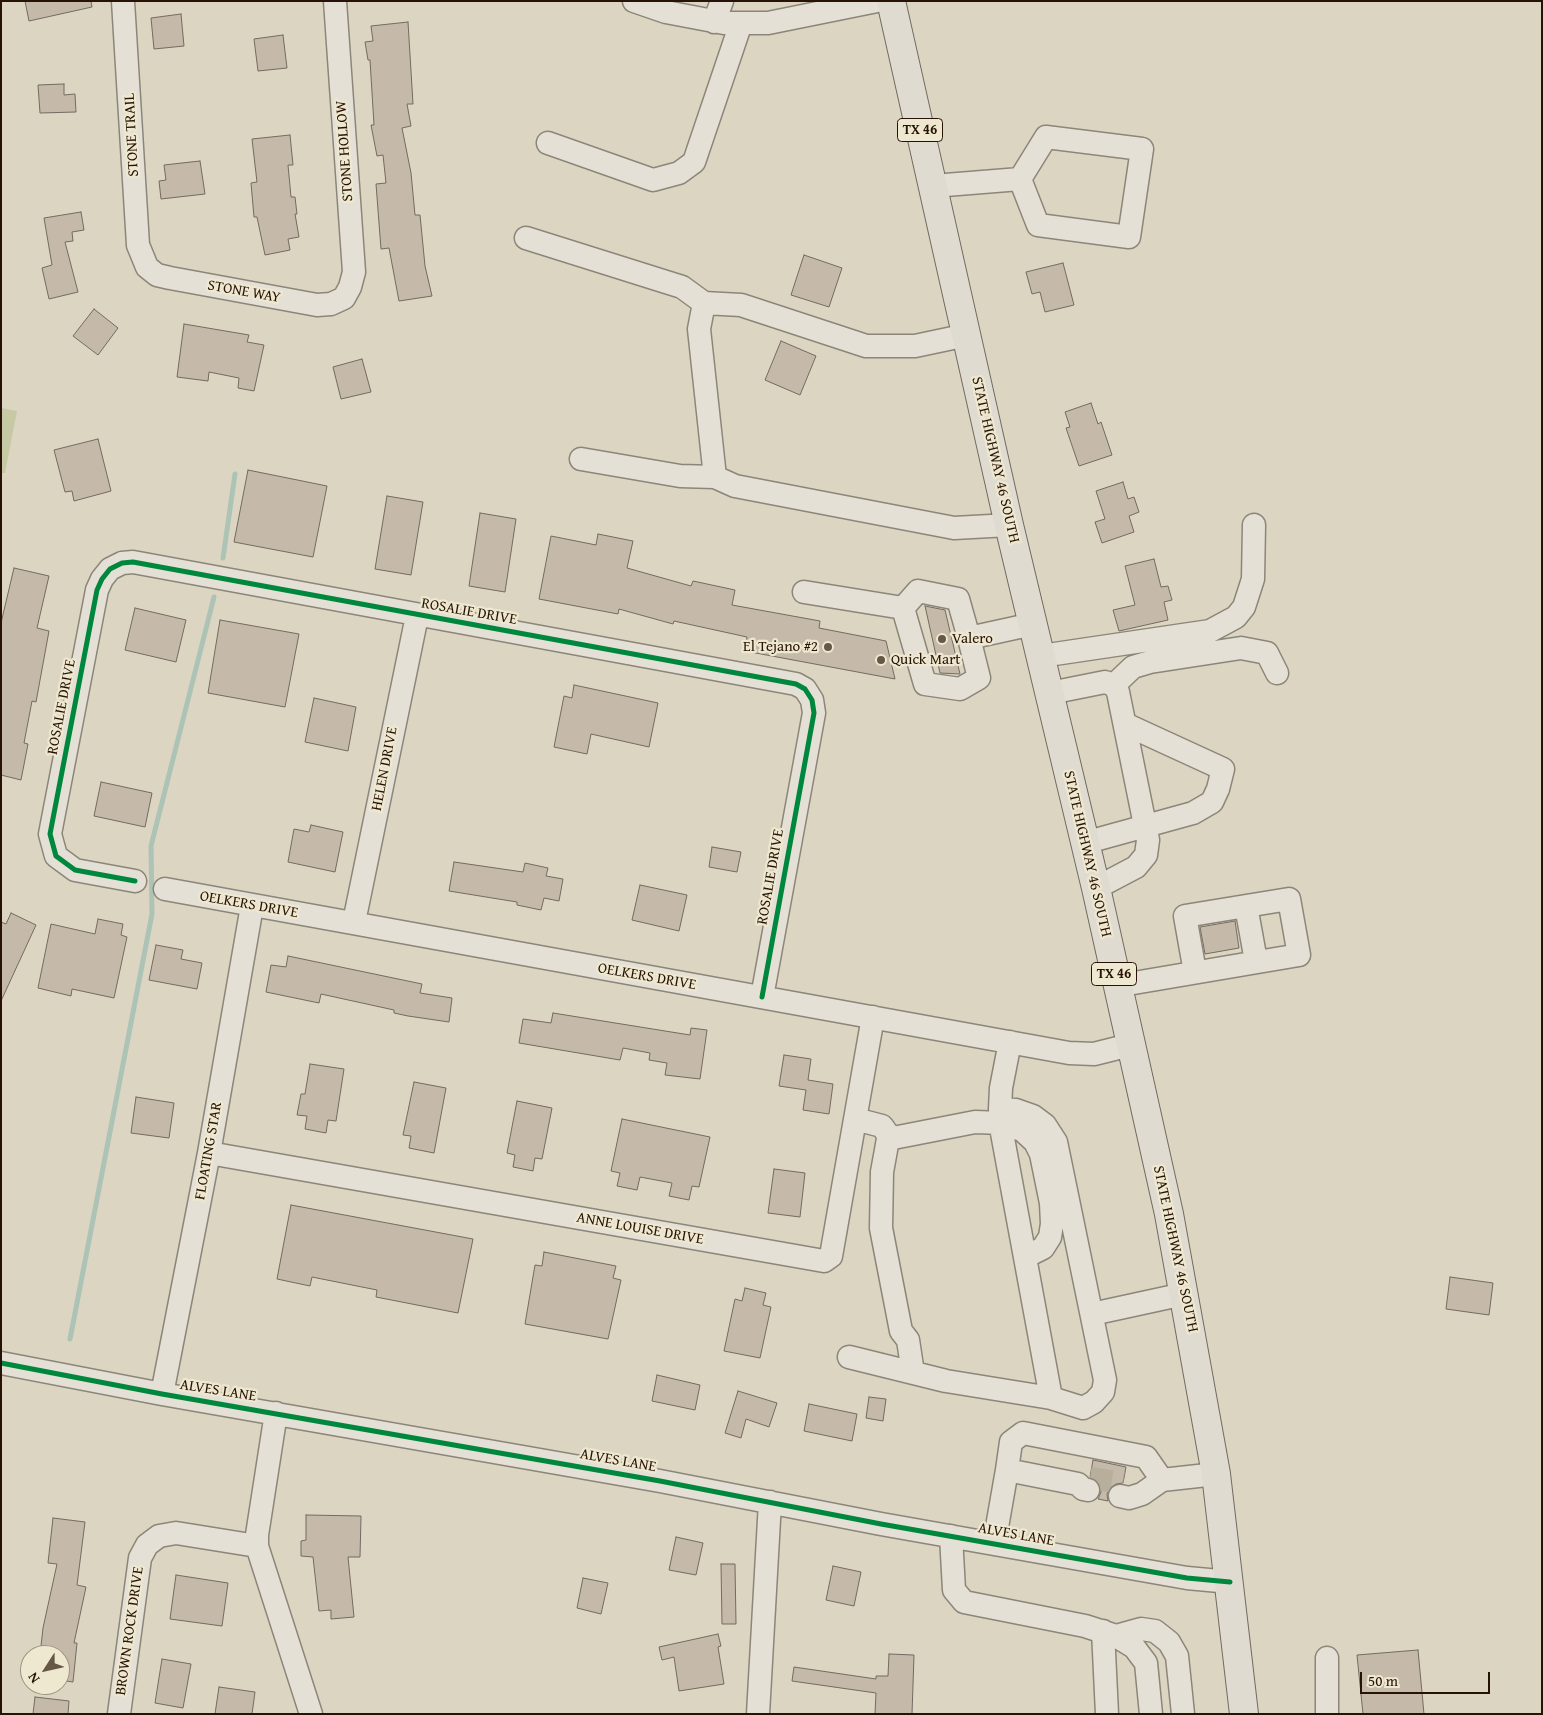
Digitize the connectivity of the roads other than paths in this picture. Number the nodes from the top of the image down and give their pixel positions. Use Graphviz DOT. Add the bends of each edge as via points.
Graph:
graph roads {
  1 [pos="123,1"];
  2 [pos="335,1"];
  3 [pos="634,1"];
  4 [pos="877,1"];
  5 [pos="891,1"];
  6 [pos="718,11"];
  7 [pos="741,23"];
  8 [pos="548,143"];
  9 [pos="1020,179"];
  10 [pos="933,186"];
  11 [pos="526,238"];
  12 [pos="147,266"];
  13 [pos="344,298"];
  14 [pos="704,303"];
  15 [pos="967,336"];
  16 [pos="581,459"];
  17 [pos="715,477"];
  18 [pos="1009,525"];
  19 [pos="1254,525"];
  20 [pos="804,592"];
  21 [pos="903,608"];
  22 [pos="416,616"];
  23 [pos="1034,624"];
  24 [pos="969,638"];
  25 [pos="1041,656"];
  26 [pos="1277,673"];
  27 [pos="1114,684"];
  28 [pos="1050,693"];
  29 [pos="1125,724"];
  30 [pos="1145,825"];
  31 [pos="1084,843"];
  32 [pos="135,881"];
  33 [pos="1096,888"];
  34 [pos="165,890"];
  35 [pos="252,906"];
  36 [pos="1246,906"];
  37 [pos="354,922"];
  38 [pos="1256,961"];
  39 [pos="1195,972"];
  40 [pos="1116,986"];
  41 [pos="762,997"];
  42 [pos="873,1018"];
  43 [pos="1010,1042"];
  44 [pos="1130,1045"];
  45 [pos="1001,1116"];
  46 [pos="855,1119"];
  47 [pos="888,1139"];
  48 [pos="209,1153"];
  49 [pos="1025,1257"];
  50 [pos="1184,1294"];
  51 [pos="1092,1314"];
  52 [pos="849,1357"];
  53 [pos="1,1363"];
  54 [pos="914,1373"];
  55 [pos="162,1394"];
  56 [pos="1051,1398"];
  57 [pos="276,1413"];
  58 [pos="1007,1470"];
  59 [pos="1216,1474"];
  60 [pos="1162,1480"];
  61 [pos="1085,1484"];
  62 [pos="1127,1491"];
  63 [pos="770,1502"];
  64 [pos="952,1536"];
  65 [pos="994,1544"];
  66 [pos="257,1546"];
  67 [pos="1230,1582"];
  68 [pos="1110,1634"];
  69 [pos="1327,1658"];
  70 [pos="119,1714"];
  71 [pos="311,1714"];
  72 [pos="758,1714"];
  73 [pos="1107,1714"];
  74 [pos="1151,1714"];
  75 [pos="1183,1714"];
  76 [pos="1244,1714"];
  77 [pos="1326,1714"];
  1 -- 12 [label="street, STONE TRAIL" via="138,245"];
  2 -- 13 [label="street, STONE HOLLOW" via="354,272"];
  3 -- 6 [label="street" via="666,12"];
  4 -- 7 [label="street" via="768,23"];
  5 -- 10 [label="main road, STATE HIGHWAY 46 SOUTH / TX 46"];
  6 -- 7 [label="street"];
  7 -- 8 [label="street" via="694,162 679,174 653,180"];
  9 -- 9 [label="street" via="1038,225 1129,237 1142,149 1046,136"];
  9 -- 10 [label="street"];
  10 -- 15 [label="main road, STATE HIGHWAY 46 SOUTH / TX 46"];
  11 -- 14 [label="street" via="682,287"];
  12 -- 13 [label="street, STONE WAY" via="157,275 170,278 318,305"];
  14 -- 15 [label="street" via="741,305 866,346 915,346"];
  14 -- 17 [label="street" via="699,329"];
  15 -- 18 [label="main road, STATE HIGHWAY 46 SOUTH / TX 46"];
  16 -- 17 [label="street" via="680,476"];
  17 -- 18 [label="street" via="735,486 954,528"];
  18 -- 23 [label="main road, STATE HIGHWAY 46 SOUTH / TX 46"];
  19 -- 25 [label="street" via="1253,579 1244,607 1236,617 1210,631"];
  20 -- 21 [label="street"];
  21 -- 24 [label="street" via="918,591 958,599"];
  21 -- 24 [label="street" via="926,684 960,689 979,678"];
  22 -- 32 [label="street, ROSALIE DRIVE" via="133,562 110,569 98,590 50,834 56,856 75,870"];
  22 -- 37 [label="street, HELEN DRIVE"];
  22 -- 41 [label="street, ROSALIE DRIVE" via="796,684 805,689 812,700 814,713"];
  23 -- 24 [label="street"];
  23 -- 25 [label="main road, STATE HIGHWAY 46 SOUTH / TX 46"];
  25 -- 28 [label="main road, STATE HIGHWAY 46 SOUTH / TX 46"];
  26 -- 27 [label="street" via="1266,653 1240,648 1150,662 1133,667"];
  27 -- 28 [label="street" via="1105,682"];
  27 -- 29 [label="street"];
  28 -- 31 [label="main road, STATE HIGHWAY 46 SOUTH / TX 46"];
  29 -- 30 [label="street"];
  29 -- 30 [label="street" via="1223,769 1212,802 1193,813"];
  30 -- 31 [label="street"];
  30 -- 33 [label="street" via="1148,840 1146,854 1141,861 1136,867"];
  31 -- 33 [label="main road, STATE HIGHWAY 46 SOUTH / TX 46"];
  33 -- 40 [label="main road, STATE HIGHWAY 46 SOUTH / TX 46"];
  34 -- 35 [label="street, OELKERS DRIVE"];
  35 -- 37 [label="street, OELKERS DRIVE"];
  35 -- 48 [label="street, FLOATING STAR"];
  36 -- 38 [label="street"];
  36 -- 38 [label="street" via="1289,899 1299,955"];
  36 -- 39 [label="street" via="1185,916"];
  37 -- 41 [label="street, OELKERS DRIVE" via="622,974"];
  38 -- 39 [label="street"];
  39 -- 40 [label="street"];
  40 -- 44 [label="main road, STATE HIGHWAY 46 SOUTH / TX 46"];
  41 -- 42 [label="street, OELKERS DRIVE"];
  42 -- 43 [label="street, OELKERS DRIVE"];
  42 -- 46 [label="street, ANNE LOUISE DRIVE"];
  43 -- 44 [label="street, OELKERS DRIVE" via="1081,1055"];
  43 -- 45 [label="street" via="1001,1088"];
  44 -- 50 [label="main road, STATE HIGHWAY 46 SOUTH / TX 46"];
  45 -- 47 [label="street"];
  45 -- 49 [label="street"];
  45 -- 49 [label="street" via="1035,1142 1041,1154 1051,1203 1050,1237 1043,1248"];
  45 -- 51 [label="street" via="1016,1110 1033,1116 1045,1125 1056,1142"];
  46 -- 47 [label="street" via="882,1126"];
  46 -- 48 [label="street, ANNE LOUISE DRIVE" via="830,1256 824,1261"];
  47 -- 54 [label="street" via="882,1172 883,1208 895,1230 909,1300 914,1329 908,1340"];
  48 -- 55 [label="street, FLOATING STAR"];
  49 -- 56 [label="street"];
  50 -- 51 [label="street"];
  50 -- 59 [label="main road, STATE HIGHWAY 46 SOUTH / TX 46"];
  51 -- 56 [label="street" via="1105,1380 1103,1392 1082,1408"];
  52 -- 54 [label="street"];
  53 -- 55 [label="street, ALVES LANE"];
  54 -- 56 [label="street"];
  55 -- 57 [label="street, ALVES LANE"];
  57 -- 63 [label="street, ALVES LANE"];
  57 -- 66 [label="street"];
  58 -- 60 [label="street" via="1011,1442 1023,1433 1146,1457"];
  58 -- 61 [label="street"];
  58 -- 65 [label="street"];
  59 -- 60 [label="street"];
  59 -- 67 [label="main road, STATE HIGHWAY 46 SOUTH / TX 46"];
  60 -- 62 [label="street" via="1142,1494"];
  63 -- 64 [label="street, ALVES LANE"];
  63 -- 72 [label="street"];
  64 -- 65 [label="street, ALVES LANE"];
  64 -- 68 [label="street" via="954,1590 964,1602"];
  65 -- 67 [label="street, ALVES LANE" via="1187,1578"];
  66 -- 70 [label="street, BROWN ROCK DRIVE" via="176,1533 159,1536 147,1545 140,1558"];
  66 -- 71 [label="street"];
  67 -- 76 [label="main road, STATE HIGHWAY 46 SOUTH / TX 46"];
  68 -- 73 [label="street"];
  68 -- 74 [label="street" via="1134,1648 1146,1663"];
  68 -- 75 [label="street" via="1141,1628 1155,1631 1168,1642 1177,1656"];
  69 -- 77 [label="street"];
}
